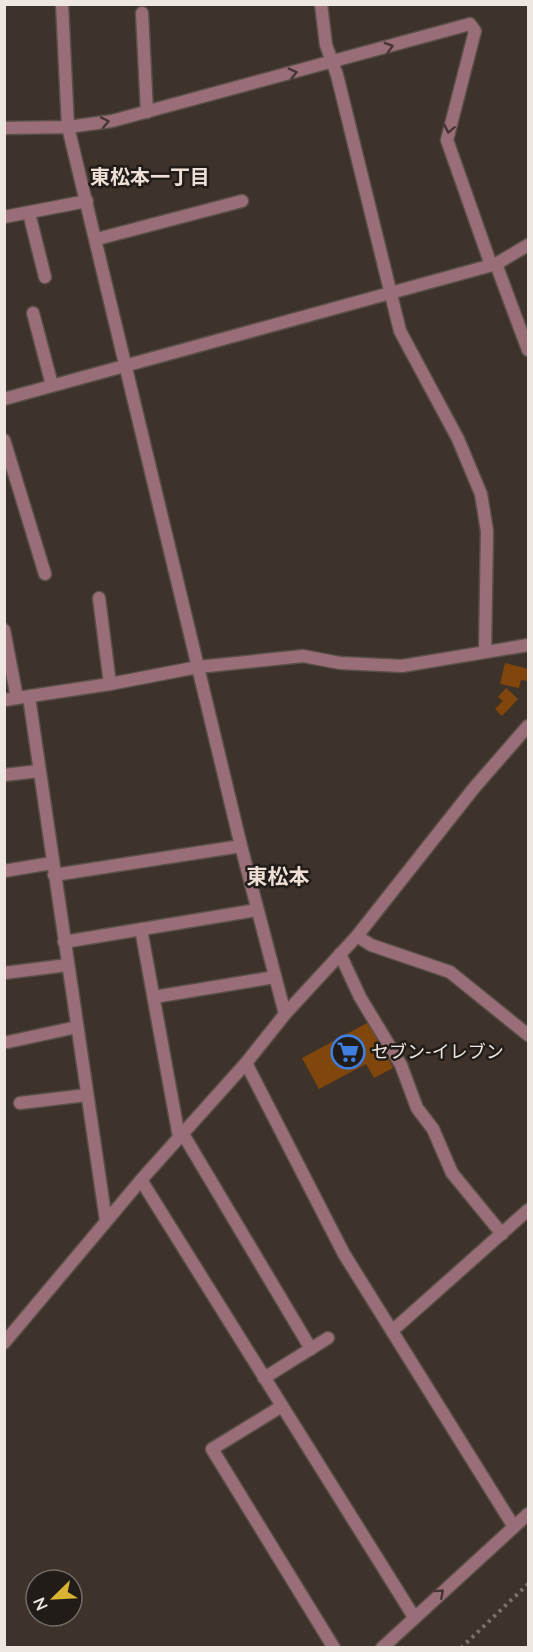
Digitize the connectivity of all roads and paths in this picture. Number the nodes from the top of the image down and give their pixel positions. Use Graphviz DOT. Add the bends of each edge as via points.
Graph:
graph roads {
  1 [pos="62,4"];
  2 [pos="321,4"];
  3 [pos="142,13"];
  4 [pos="333,63"];
  5 [pos="147,111"];
  6 [pos="68,127"];
  7 [pos="4,128"];
  8 [pos="87,201"];
  9 [pos="242,201"];
  10 [pos="29,213"];
  11 [pos="4,217"];
  12 [pos="97,239"];
  13 [pos="528,245"];
  14 [pos="493,264"];
  15 [pos="45,277"];
  16 [pos="392,292"];
  17 [pos="33,313"];
  18 [pos="528,350"];
  19 [pos="123,366"];
  20 [pos="52,386"];
  21 [pos="4,399"];
  22 [pos="4,440"];
  23 [pos="45,574"];
  24 [pos="99,598"];
  25 [pos="4,630"];
  26 [pos="528,645"];
  27 [pos="485,652"];
  28 [pos="198,667"];
  29 [pos="110,684"];
  30 [pos="17,698"];
  31 [pos="528,726"];
  32 [pos="39,771"];
  33 [pos="4,776"];
  34 [pos="241,846"];
  35 [pos="53,869"];
  36 [pos="4,871"];
  37 [pos="257,910"];
  38 [pos="141,929"];
  39 [pos="357,936"];
  40 [pos="64,942"];
  41 [pos="340,954"];
  42 [pos="68,965"];
  43 [pos="4,973"];
  44 [pos="275,977"];
  45 [pos="153,997"];
  46 [pos="285,1014"];
  47 [pos="77,1027"];
  48 [pos="528,1035"];
  49 [pos="8,1042"];
  50 [pos="246,1063"];
  51 [pos="87,1095"];
  52 [pos="21,1103"];
  53 [pos="181,1135"];
  54 [pos="141,1180"];
  55 [pos="528,1210"];
  56 [pos="106,1221"];
  57 [pos="502,1234"];
  58 [pos="392,1331"];
  59 [pos="328,1338"];
  60 [pos="4,1343"];
  61 [pos="311,1349"];
  62 [pos="264,1378"];
  63 [pos="282,1406"];
  64 [pos="528,1514"];
  65 [pos="514,1527"];
  66 [pos="528,1584"];
  67 [pos="414,1617"];
  68 [pos="334,1647"];
  69 [pos="382,1647"];
  70 [pos="461,1647"];
  1 -- 6 [label="street"];
  2 -- 4 [label="street" via="326,45"];
  3 -- 5 [label="street"];
  5 -- 4 [label="street, one-way"];
  4 -- 14 [label="street, one-way" via="470,24 475,31 447,140"];
  4 -- 16 [label="street"];
  6 -- 5 [label="street, one-way"];
  6 -- 7 [label="street"];
  6 -- 8 [label="street"];
  8 -- 10 [label="street"];
  8 -- 12 [label="street"];
  9 -- 12 [label="street"];
  10 -- 11 [label="street"];
  10 -- 15 [label="street"];
  12 -- 19 [label="street"];
  13 -- 14 [label="street"];
  14 -- 16 [label="street"];
  14 -- 18 [label="street"];
  16 -- 19 [label="street"];
  16 -- 27 [label="street" via="400,332 458,439 482,494 487,531"];
  17 -- 20 [label="street"];
  19 -- 20 [label="street"];
  19 -- 28 [label="street"];
  20 -- 21 [label="street"];
  22 -- 23 [label="street"];
  24 -- 29 [label="street"];
  25 -- 30 [label="street"];
  26 -- 27 [label="street"];
  27 -- 28 [label="street" via="402,666 340,663 303,656"];
  28 -- 29 [label="street"];
  28 -- 34 [label="street"];
  29 -- 30 [label="street"];
  30 -- 32 [label="street"];
  31 -- 39 [label="street"];
  32 -- 33 [label="street"];
  32 -- 35 [label="street"];
  34 -- 35 [label="street"];
  34 -- 37 [label="street"];
  35 -- 36 [label="street"];
  35 -- 40 [label="street"];
  37 -- 38 [label="street"];
  37 -- 44 [label="street"];
  38 -- 40 [label="street"];
  38 -- 45 [label="street"];
  39 -- 41 [label="street"];
  39 -- 48 [label="street" via="371,945 450,972"];
  40 -- 42 [label="street"];
  41 -- 46 [label="street"];
  41 -- 57 [label="street" via="360,998 401,1065 417,1108 433,1129 452,1173"];
  42 -- 43 [label="street"];
  42 -- 47 [label="street"];
  44 -- 45 [label="street"];
  44 -- 46 [label="street"];
  45 -- 53 [label="street"];
  46 -- 50 [label="street"];
  47 -- 49 [label="street"];
  47 -- 51 [label="street"];
  50 -- 53 [label="street"];
  50 -- 58 [label="street" via="344,1254"];
  51 -- 52 [label="street"];
  51 -- 56 [label="street"];
  53 -- 54 [label="street"];
  53 -- 61 [label="street"];
  54 -- 56 [label="street"];
  54 -- 62 [label="street"];
  55 -- 57 [label="street"];
  56 -- 60 [label="street"];
  57 -- 58 [label="street"];
  58 -- 65 [label="street"];
  59 -- 61 [label="street"];
  61 -- 62 [label="street"];
  62 -- 63 [label="street"];
  63 -- 67 [label="street"];
  63 -- 68 [label="street" via="212,1449"];
  64 -- 65 [label="street"];
  67 -- 65 [label="street, one-way"];
  66 -- 70 [label="path"];
  67 -- 69 [label="street"];
}
